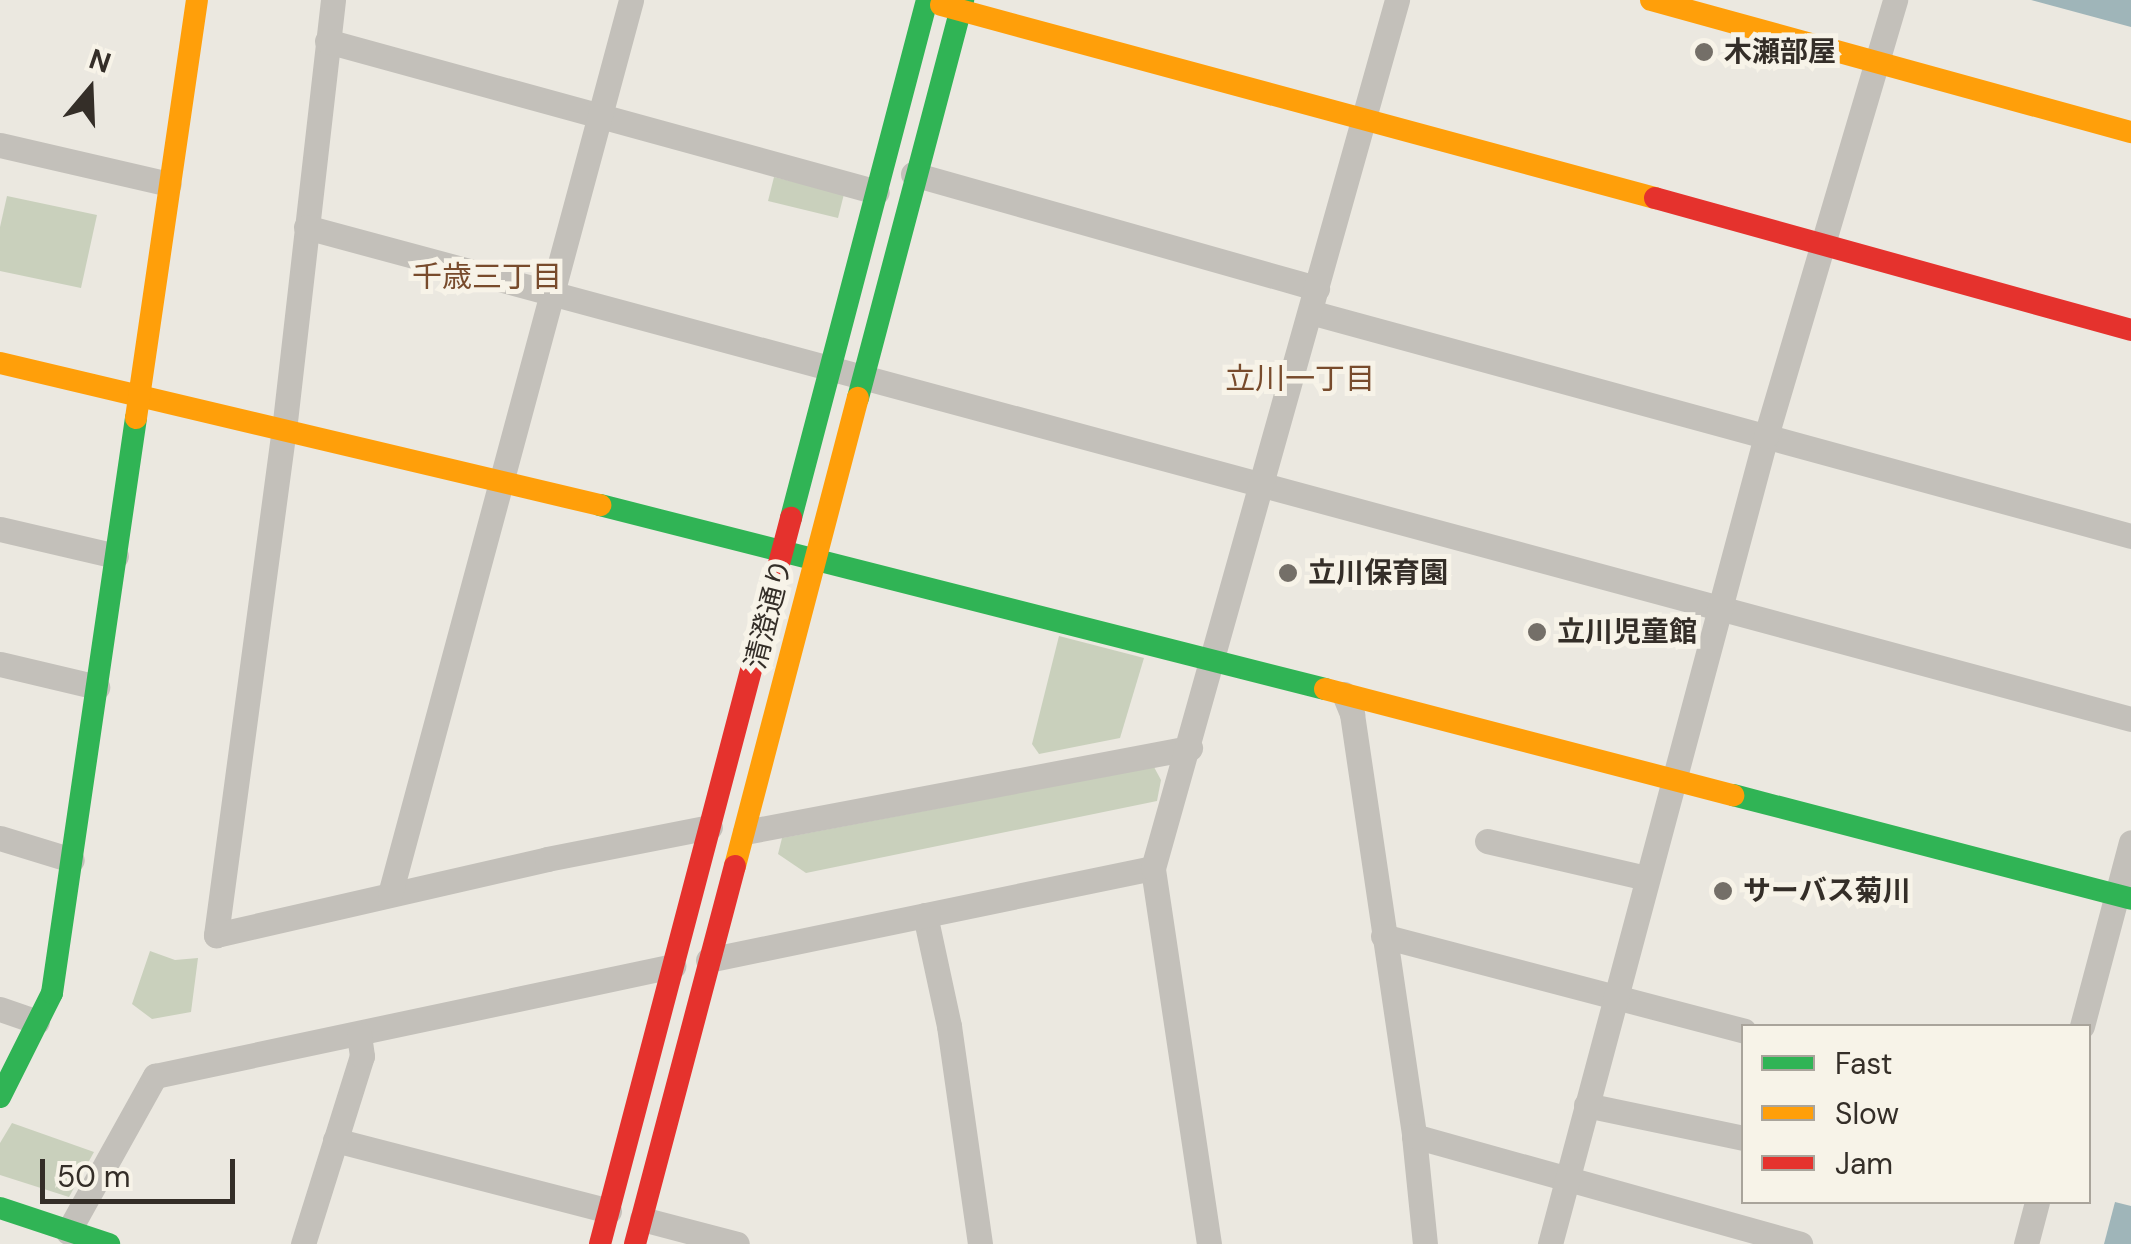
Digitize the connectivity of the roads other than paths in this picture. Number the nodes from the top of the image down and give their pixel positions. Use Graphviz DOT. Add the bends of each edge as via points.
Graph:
graph roads {
  1 [pos="197,0"];
  2 [pos="333,0"];
  3 [pos="631,0"];
  4 [pos="1397,0"];
  5 [pos="1651,0"];
  6 [pos="1895,0"];
  7 [pos="924,1"];
  8 [pos="961,5"];
  9 [pos="327,42"];
  10 [pos="1876,62"];
  11 [pos="602,117"];
  12 [pos="1364,117"];
  13 [pos="2131,132"];
  14 [pos="0,145"];
  15 [pos="913,174"];
  16 [pos="169,184"];
  17 [pos="877,192"];
  18 [pos="306,226"];
  19 [pos="1820,243"];
  20 [pos="552,294"];
  21 [pos="1314,300"];
  22 [pos="2131,330"];
  23 [pos="0,362"];
  24 [pos="832,370"];
  25 [pos="860,379"];
  26 [pos="139,394"];
  27 [pos="284,428"];
  28 [pos="1766,436"];
  29 [pos="500,480"];
  30 [pos="1261,485"];
  31 [pos="0,530"];
  32 [pos="2131,536"];
  33 [pos="783,548"];
  34 [pos="116,556"];
  35 [pos="815,557"];
  36 [pos="1721,608"];
  37 [pos="1214,660"];
  38 [pos="0,664"];
  39 [pos="97,687"];
  40 [pos="1344,694"];
  41 [pos="2131,719"];
  42 [pos="1190,748"];
  43 [pos="1671,779"];
  44 [pos="710,827"];
  45 [pos="745,832"];
  46 [pos="0,838"];
  47 [pos="1487,842"];
  48 [pos="2131,842"];
  49 [pos="72,860"];
  50 [pos="1153,868"];
  51 [pos="1646,878"];
  52 [pos="390,894"];
  53 [pos="2123,897"];
  54 [pos="925,915"];
  55 [pos="1383,936"];
  56 [pos="708,960"];
  57 [pos="673,966"];
  58 [pos="1616,997"];
  59 [pos="0,1008"];
  60 [pos="37,1022"];
  61 [pos="2083,1024"];
  62 [pos="1741,1030"];
  63 [pos="359,1035"];
  64 [pos="0,1097"];
  65 [pos="1586,1105"];
  66 [pos="1414,1136"];
  67 [pos="1741,1137"];
  68 [pos="336,1140"];
  69 [pos="1566,1178"];
  70 [pos="2036,1204"];
  71 [pos="0,1208"];
  72 [pos="609,1210"];
  73 [pos="638,1231"];
  74 [pos="68,1232"];
  75 [pos="109,1244"];
  76 [pos="303,1244"];
  77 [pos="600,1244"];
  78 [pos="737,1244"];
  79 [pos="980,1244"];
  80 [pos="1209,1244"];
  81 [pos="1425,1244"];
  82 [pos="1550,1244"];
  83 [pos="1800,1244"];
  84 [pos="2026,1244"];
  1 -- 16 [label="street"];
  2 -- 9 [label="street"];
  3 -- 11 [label="street"];
  4 -- 12 [label="street"];
  5 -- 10 [label="street"];
  6 -- 10 [label="street"];
  7 -- 8 [label="street"];
  7 -- 17 [label="street, 清澄通り"];
  8 -- 12 [label="street"];
  8 -- 15 [label="street, 清澄通り"];
  9 -- 11 [label="street"];
  9 -- 18 [label="street"];
  10 -- 13 [label="street"];
  10 -- 19 [label="street"];
  11 -- 17 [label="street"];
  11 -- 20 [label="street"];
  12 -- 19 [label="street"];
  12 -- 21 [label="street"];
  14 -- 16 [label="street"];
  15 -- 21 [label="street"];
  15 -- 25 [label="street, 清澄通り"];
  16 -- 26 [label="street"];
  17 -- 24 [label="street, 清澄通り"];
  18 -- 20 [label="street"];
  18 -- 27 [label="street"];
  19 -- 22 [label="street"];
  19 -- 28 [label="street"];
  20 -- 24 [label="street"];
  20 -- 29 [label="street"];
  21 -- 28 [label="street"];
  21 -- 30 [label="street"];
  23 -- 26 [label="street"];
  24 -- 25 [label="street"];
  24 -- 33 [label="street, 清澄通り"];
  25 -- 30 [label="street"];
  25 -- 35 [label="street, 清澄通り"];
  26 -- 27 [label="street"];
  26 -- 34 [label="street"];
  27 -- 29 [label="street"];
  27 -- 52 [label="street" via="216,935"];
  28 -- 32 [label="street"];
  28 -- 36 [label="street"];
  29 -- 33 [label="street"];
  29 -- 52 [label="street"];
  30 -- 36 [label="street"];
  30 -- 37 [label="street"];
  31 -- 34 [label="street"];
  33 -- 35 [label="street"];
  33 -- 44 [label="street, 清澄通り"];
  34 -- 39 [label="street"];
  35 -- 37 [label="street"];
  35 -- 45 [label="street, 清澄通り"];
  36 -- 41 [label="street"];
  36 -- 43 [label="street"];
  37 -- 40 [label="street"];
  37 -- 42 [label="street"];
  38 -- 39 [label="street"];
  39 -- 49 [label="street"];
  40 -- 43 [label="street"];
  40 -- 55 [label="street"];
  42 -- 45 [label="street"];
  42 -- 50 [label="street"];
  43 -- 51 [label="street"];
  43 -- 53 [label="street"];
  44 -- 52 [label="street"];
  44 -- 57 [label="street, 清澄通り"];
  45 -- 56 [label="street, 清澄通り"];
  46 -- 49 [label="street"];
  47 -- 51 [label="street"];
  48 -- 53 [label="street"];
  49 -- 60 [label="street" via="52,993"];
  50 -- 54 [label="street"];
  50 -- 80 [label="street"];
  51 -- 58 [label="street"];
  53 -- 61 [label="street"];
  54 -- 56 [label="street"];
  54 -- 79 [label="street"];
  55 -- 58 [label="street"];
  55 -- 66 [label="street"];
  56 -- 73 [label="street, 清澄通り"];
  57 -- 63 [label="street"];
  57 -- 72 [label="street, 清澄通り"];
  58 -- 62 [label="street"];
  58 -- 65 [label="street"];
  59 -- 60 [label="street"];
  60 -- 64 [label="street"];
  63 -- 68 [label="street" via="362,1056"];
  63 -- 74 [label="street" via="155,1076"];
  65 -- 67 [label="street"];
  65 -- 69 [label="street"];
  66 -- 69 [label="street"];
  66 -- 81 [label="street"];
  68 -- 72 [label="street"];
  68 -- 76 [label="street"];
  69 -- 82 [label="street"];
  69 -- 83 [label="street"];
  70 -- 84 [label="street"];
  71 -- 74 [label="street"];
  72 -- 77 [label="street, 清澄通り"];
  73 -- 78 [label="street"];
  74 -- 75 [label="street"];
}
